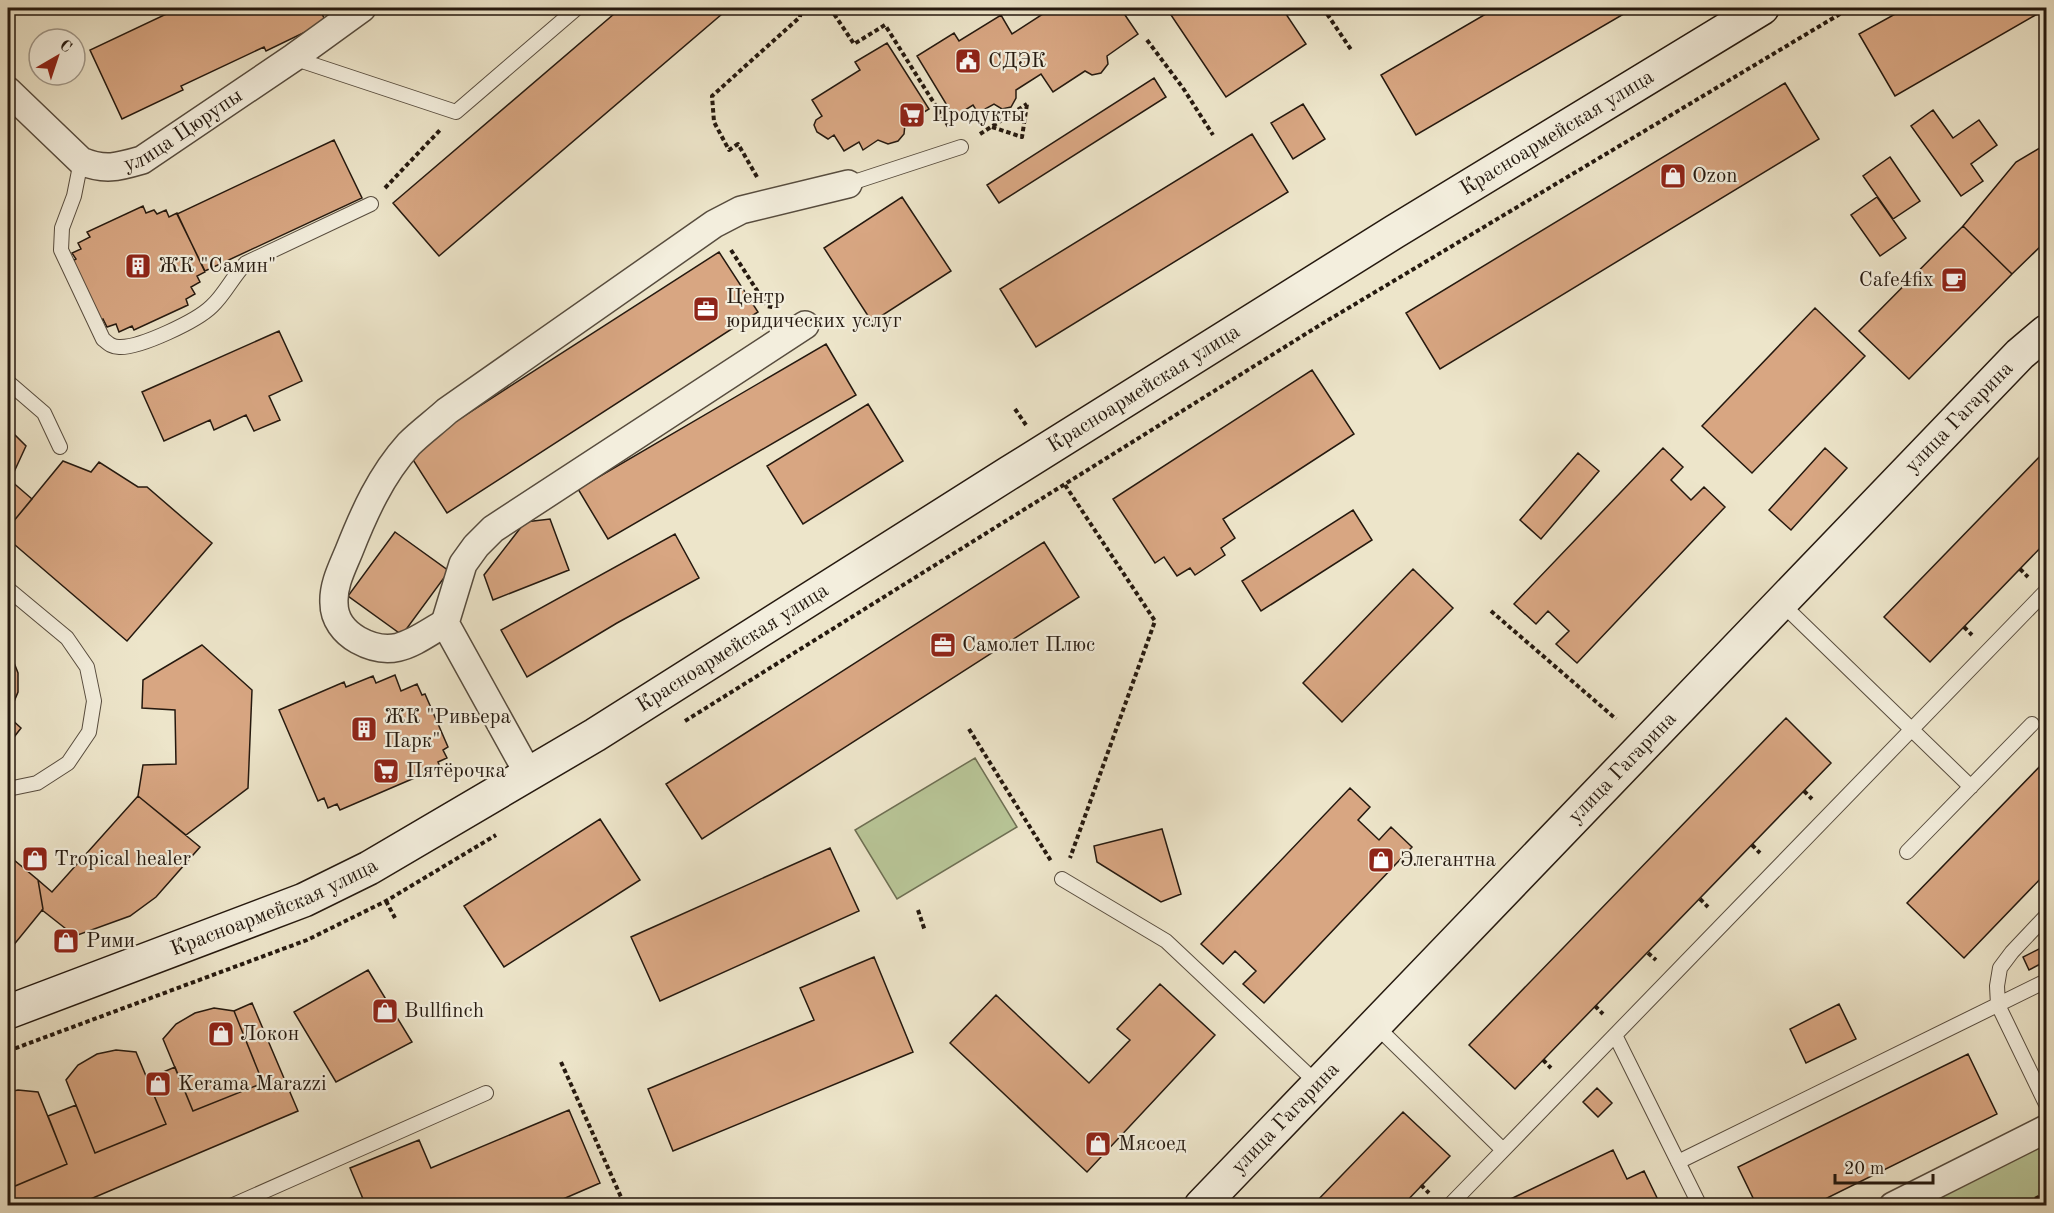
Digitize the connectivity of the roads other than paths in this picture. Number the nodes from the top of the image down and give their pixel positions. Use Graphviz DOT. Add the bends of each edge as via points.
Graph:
graph roads {
  1 [pos="362,8"];
  2 [pos="577,8"];
  3 [pos="1762,8"];
  4 [pos="293,58"];
  5 [pos="8,91"];
  6 [pos="961,147"];
  7 [pos="81,161"];
  8 [pos="848,184"];
  9 [pos="371,204"];
  10 [pos="805,325"];
  11 [pos="2046,332"];
  12 [pos="8,382"];
  13 [pos="60,447"];
  14 [pos="8,589"];
  15 [pos="2046,591"];
  16 [pos="1781,603"];
  17 [pos="445,622"];
  18 [pos="2032,724"];
  19 [pos="1912,729"];
  20 [pos="528,773"];
  21 [pos="1971,787"];
  22 [pos="8,789"];
  23 [pos="1907,852"];
  24 [pos="1062,879"];
  25 [pos="2046,916"];
  26 [pos="2046,981"];
  27 [pos="1998,1005"];
  28 [pos="8,1012"];
  29 [pos="1376,1025"];
  30 [pos="1615,1035"];
  31 [pos="1318,1084"];
  32 [pos="486,1093"];
  33 [pos="2046,1104"];
  34 [pos="2046,1129"];
  35 [pos="1503,1150"];
  36 [pos="1678,1162"];
  37 [pos="231,1206"];
  38 [pos="1201,1206"];
  39 [pos="1449,1206"];
  40 [pos="1700,1206"];
  41 [pos="1893,1206"];
  1 -- 4 [label="street, улица Цюрупы"];
  2 -- 4 [label="lane" via="456,112"];
  3 -- 20 [label="street, Красноармейская улица" via="1394,232 595,735"];
  4 -- 7 [label="street, улица Цюрупы" via="142,160 114,168"];
  5 -- 7 [label="street"];
  6 -- 8 [label="lane"];
  7 -- 9 [label="lane" via="62,228 61,250 103,339 111,346 135,346 201,316 246,263"];
  8 -- 17 [label="street" via="741,210 714,224 447,411 409,444 368,505 336,584 336,616 353,637 388,650 404,646"];
  10 -- 17 [label="street" via="493,529 464,564"];
  11 -- 16 [label="street, улица Гагарина" via="2020,354"];
  12 -- 13 [label="lane" via="44,413"];
  14 -- 22 [label="lane" via="67,638 87,667 94,700 89,732 68,763 37,783"];
  15 -- 19 [label="lane"];
  16 -- 19 [label="lane"];
  16 -- 29 [label="street, улица Гагарина"];
  17 -- 20 [label="street"];
  18 -- 21 [label="lane"];
  19 -- 21 [label="lane"];
  19 -- 30 [label="lane"];
  20 -- 28 [label="street, Красноармейская улица" via="369,868 304,900"];
  21 -- 23 [label="lane"];
  24 -- 31 [label="lane" via="1166,941"];
  25 -- 27 [label="lane" via="2000,968"];
  26 -- 27 [label="lane"];
  27 -- 33 [label="lane"];
  27 -- 36 [label="lane"];
  29 -- 31 [label="street, улица Гагарина"];
  29 -- 35 [label="lane"];
  30 -- 35 [label="lane"];
  30 -- 36 [label="lane"];
  31 -- 38 [label="street, улица Гагарина"];
  32 -- 37 [label="lane"];
  34 -- 41 [label="street"];
  35 -- 39 [label="lane"];
  36 -- 40 [label="lane"];
}
